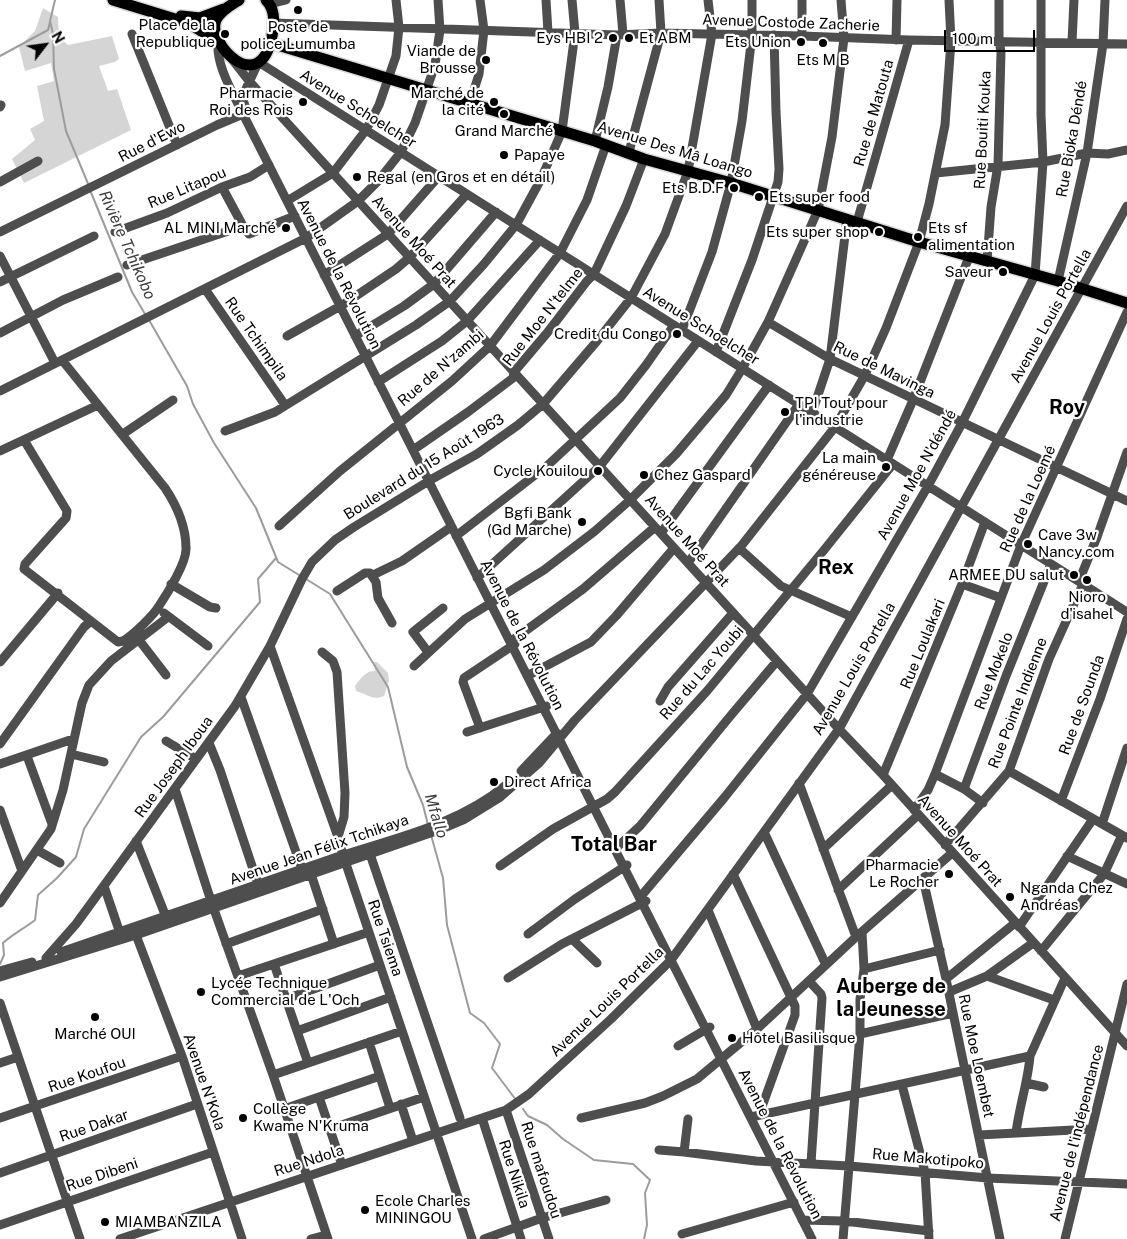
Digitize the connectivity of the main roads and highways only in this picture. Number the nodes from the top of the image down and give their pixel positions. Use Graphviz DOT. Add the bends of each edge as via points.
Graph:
graph roads {
  1 [pos="113,0"];
  2 [pos="130,0"];
  3 [pos="239,0"];
  4 [pos="268,2"];
  5 [pos="225,8"];
  6 [pos="186,20"];
  7 [pos="218,41"];
  8 [pos="271,42"];
  9 [pos="1127,303"];
  1 -- 6 [label="main road"];
  2 -- 6 [label="main road"];
  3 -- 5 [label="main road"];
  4 -- 8 [label="main road" via="273,10 274,23"];
  5 -- 6 [label="main road"];
  5 -- 7 [label="main road" via="214,26"];
  6 -- 7 [label="main road"];
  7 -- 8 [label="main road" via="228,54 249,66 258,64 268,52"];
  8 -- 9 [label="main road, Avenue Des Mâ Loango" via="644,159"];
}
